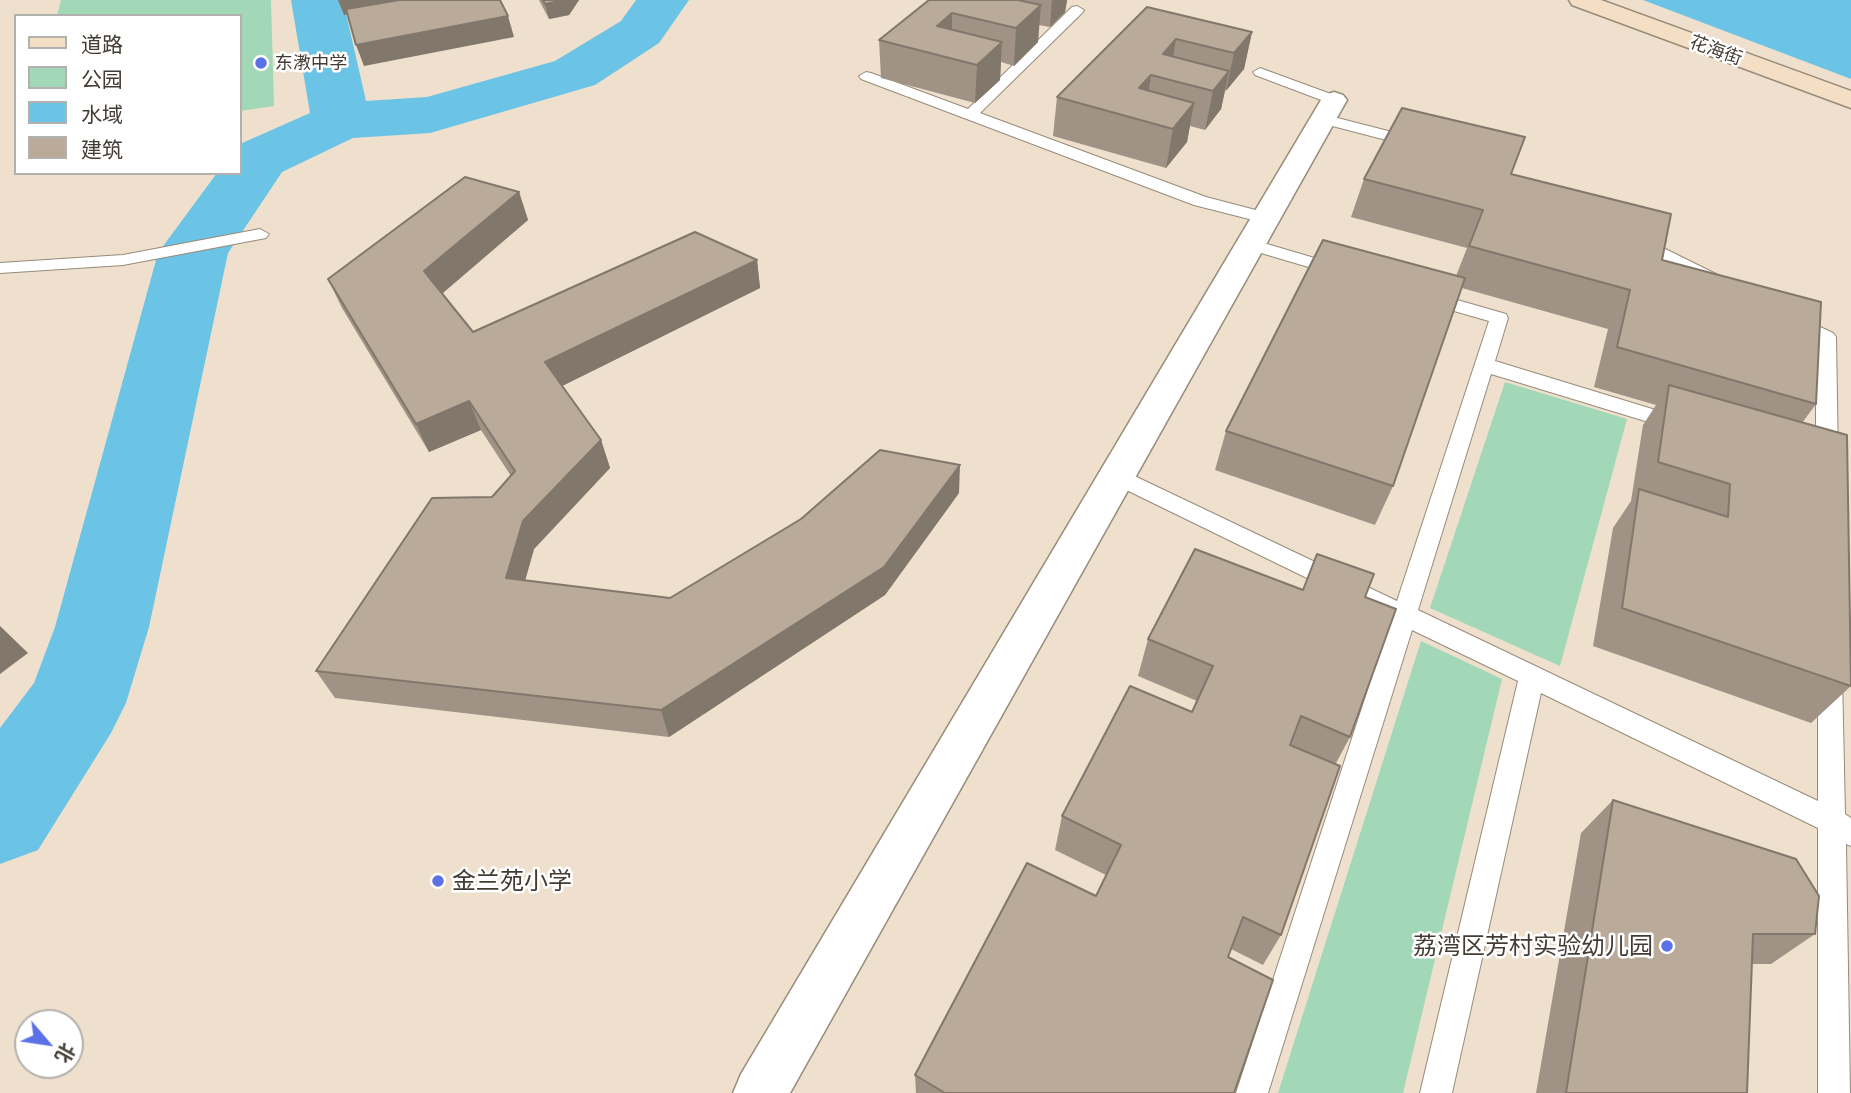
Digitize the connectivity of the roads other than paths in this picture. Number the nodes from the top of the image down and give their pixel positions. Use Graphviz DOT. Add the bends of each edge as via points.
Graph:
graph roads {
  1 [pos="1580,0"];
  2 [pos="1077,10"];
  3 [pos="1260,72"];
  4 [pos="866,76"];
  5 [pos="1851,100"];
  6 [pos="1328,109"];
  7 [pos="970,115"];
  8 [pos="1442,149"];
  9 [pos="1258,231"];
  10 [pos="1623,233"];
  11 [pos="260,234"];
  12 [pos="0,268"];
  13 [pos="1355,275"];
  14 [pos="1407,291"];
  15 [pos="1743,294"];
  16 [pos="1779,312"];
  17 [pos="1485,365"];
  18 [pos="1696,430"];
  19 [pos="1801,462"];
  20 [pos="1116,476"];
  21 [pos="1406,615"];
  22 [pos="1830,659"];
  23 [pos="1532,676"];
  24 [pos="1841,827"];
  25 [pos="760,1093"];
  26 [pos="1252,1093"];
  27 [pos="1436,1093"];
  28 [pos="1834,1093"];
  1 -- 5 [label="street, 花海街"];
  2 -- 7 [label="lane"];
  3 -- 6 [label="lane"];
  4 -- 7 [label="lane"];
  6 -- 8 [label="lane"];
  6 -- 9 [label="street"];
  7 -- 9 [label="lane" via="1200,201"];
  9 -- 13 [label="lane"];
  9 -- 20 [label="street"];
  10 -- 15 [label="lane"];
  11 -- 12 [label="lane" via="123,260"];
  14 -- 17 [label="lane" via="1499,318"];
  16 -- 19 [label="lane" via="1826,337 1830,477"];
  17 -- 18 [label="lane"];
  17 -- 21 [label="lane"];
  20 -- 21 [label="lane"];
  20 -- 25 [label="street"];
  21 -- 23 [label="lane"];
  21 -- 26 [label="lane"];
  22 -- 24 [label="lane"];
  23 -- 24 [label="lane"];
  23 -- 27 [label="lane"];
  24 -- 28 [label="lane"];
}
